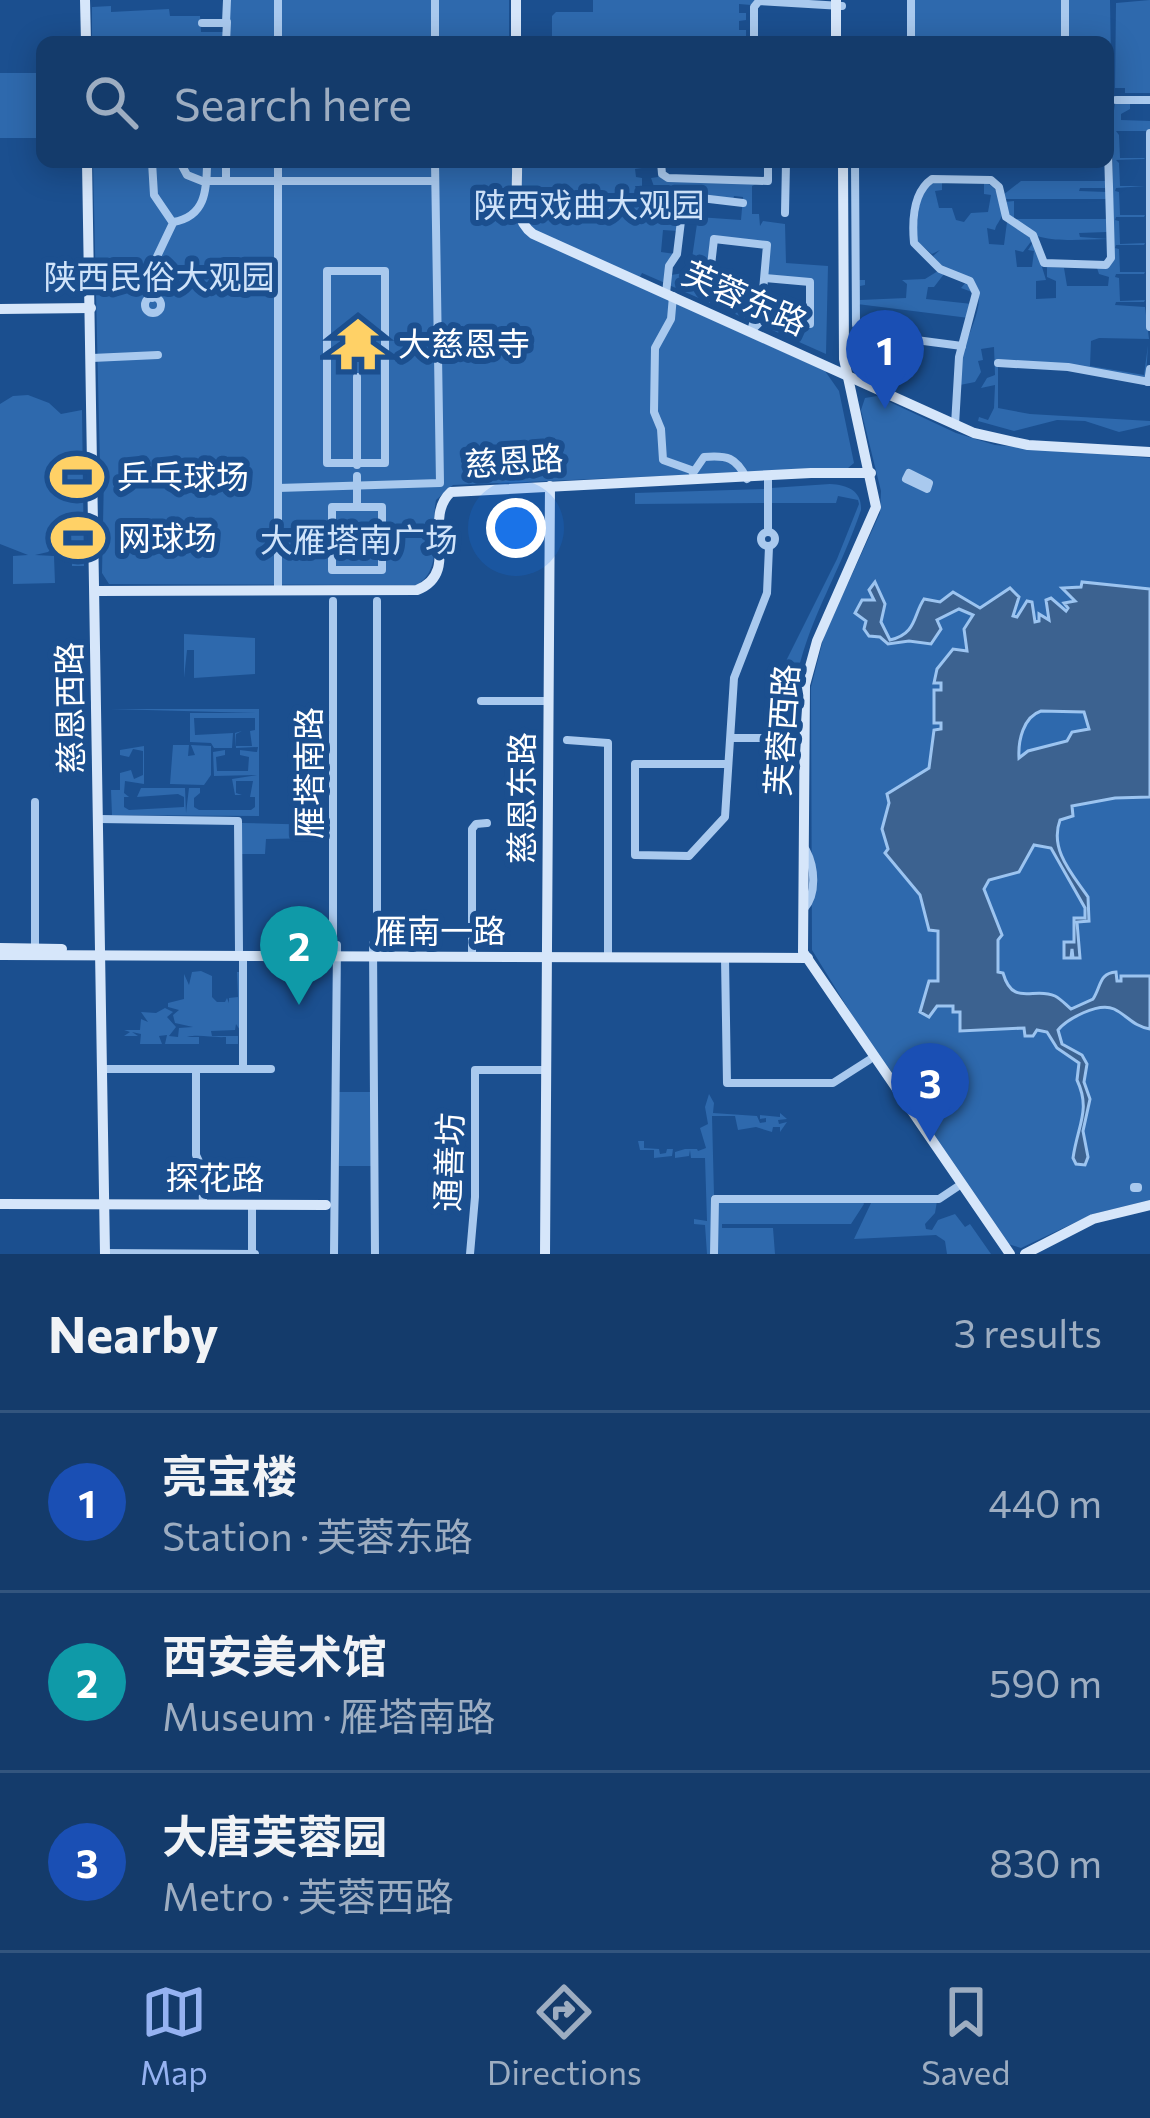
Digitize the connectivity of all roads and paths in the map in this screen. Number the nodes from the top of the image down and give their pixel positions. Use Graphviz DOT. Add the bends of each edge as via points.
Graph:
graph roads {
  1 [pos="85,0"];
  2 [pos="227,0"];
  3 [pos="278,0"];
  4 [pos="435,0"];
  5 [pos="516,0"];
  6 [pos="911,0"];
  7 [pos="1065,0"];
  8 [pos="839,3"];
  9 [pos="227,21"];
  10 [pos="202,23"];
  11 [pos="86,36"];
  12 [pos="226,36"];
  13 [pos="278,36"];
  14 [pos="435,36"];
  15 [pos="516,36"];
  16 [pos="754,36"];
  17 [pos="839,36"];
  18 [pos="911,36"];
  19 [pos="1065,36"];
  20 [pos="1116,100"];
  21 [pos="1150,100"];
  22 [pos="1150,133"];
  23 [pos="87,168"];
  24 [pos="152,168"];
  25 [pos="183,168"];
  26 [pos="207,168"];
  27 [pos="226,168"];
  28 [pos="278,168"];
  29 [pos="435,168"];
  30 [pos="518,168"];
  31 [pos="662,168"];
  32 [pos="768,168"];
  33 [pos="786,168"];
  34 [pos="840,168"];
  35 [pos="855,168"];
  36 [pos="1108,168"];
  37 [pos="207,181"];
  38 [pos="226,181"];
  39 [pos="279,181"];
  40 [pos="435,181"];
  41 [pos="768,181"];
  42 [pos="785,182"];
  43 [pos="743,203"];
  44 [pos="785,212"];
  45 [pos="173,223"];
  46 [pos="765,278"];
  47 [pos="670,295"];
  48 [pos="152,298"];
  49 [pos="0,305"];
  50 [pos="91,305"];
  51 [pos="762,305"];
  52 [pos="1150,328"];
  53 [pos="751,331"];
  54 [pos="962,346"];
  55 [pos="158,356"];
  56 [pos="92,358"];
  57 [pos="998,363"];
  58 [pos="1150,369"];
  59 [pos="844,373"];
  60 [pos="357,377"];
  61 [pos="1149,382"];
  62 [pos="956,425"];
  63 [pos="1150,452"];
  64 [pos="357,473"];
  65 [pos="869,474"];
  66 [pos="691,475"];
  67 [pos="768,477"];
  68 [pos="747,479"];
  69 [pos="550,486"];
  70 [pos="278,488"];
  71 [pos="357,507"];
  72 [pos="96,591"];
  73 [pos="278,591"];
  74 [pos="333,601"];
  75 [pos="377,601"];
  76 [pos="481,701"];
  77 [pos="549,701"];
  78 [pos="731,738"];
  79 [pos="797,738"];
  80 [pos="549,740"];
  81 [pos="728,764"];
  82 [pos="35,802"];
  83 [pos="99,819"];
  84 [pos="488,823"];
  85 [pos="35,948"];
  86 [pos="336,950"];
  87 [pos="374,950"];
  88 [pos="0,951"];
  89 [pos="472,952"];
  90 [pos="608,952"];
  91 [pos="101,954"];
  92 [pos="241,955"];
  93 [pos="548,955"];
  94 [pos="803,955"];
  95 [pos="725,958"];
  96 [pos="869,1060"];
  97 [pos="103,1069"];
  98 [pos="196,1069"];
  99 [pos="243,1069"];
  100 [pos="271,1069"];
  101 [pos="545,1070"];
  102 [pos="957,1186"];
  103 [pos="0,1204"];
  104 [pos="105,1205"];
  105 [pos="202,1205"];
  106 [pos="252,1205"];
  107 [pos="326,1205"];
  108 [pos="1150,1208"];
  109 [pos="254,1253"];
  110 [pos="105,1254"];
  111 [pos="334,1254"];
  112 [pos="375,1254"];
  113 [pos="470,1254"];
  114 [pos="545,1254"];
  115 [pos="714,1254"];
  116 [pos="1007,1254"];
  117 [pos="1025,1254"];
  118 [pos="1039,1254"];
  1 -- 11 [label="main road"];
  2 -- 9 [label="street"];
  3 -- 13 [label="street"];
  4 -- 14 [label="street"];
  5 -- 15 [label="main road"];
  6 -- 18 [label="street"];
  7 -- 19 [label="street"];
  8 -- 16 [label="street" via="759,1"];
  8 -- 17 [label="main road"];
  9 -- 10 [label="street"];
  9 -- 12 [label="street"];
  20 -- 21 [label="street"];
  22 -- 52 [label="street"];
  23 -- 50 [label="main road, 慈恩西路"];
  24 -- 45 [label="street" via="154,195"];
  25 -- 37 [label="street"];
  26 -- 37 [label="street"];
  27 -- 38 [label="street"];
  28 -- 39 [label="street"];
  29 -- 40 [label="street"];
  30 -- 47 [label="main road, 芙蓉东路" via="526,230"];
  31 -- 41 [label="street" via="668,178"];
  32 -- 41 [label="street"];
  33 -- 42 [label="street"];
  34 -- 59 [label="main road, 芙蓉西路"];
  35 -- 54 [label="street" via="856,325 870,334"];
  36 -- 54 [label="street" via="1111,258 1103,266 1044,263 1033,235 1006,217 991,180 932,179 923,186 914,243 976,293"];
  37 -- 38 [label="street"];
  37 -- 45 [label="street" via="201,206"];
  38 -- 39 [label="street"];
  39 -- 40 [label="street"];
  39 -- 70 [label="street"];
  40 -- 64 [label="street" via="440,483"];
  41 -- 42 [label="street"];
  42 -- 44 [label="street"];
  43 -- 47 [label="street" via="684,196"];
  45 -- 48 [label="street" via="154,261"];
  46 -- 51 [label="street"];
  46 -- 51 [label="street" via="810,282 810,324"];
  46 -- 51 [label="street" via="765,244 712,241 708,281"];
  47 -- 53 [label="main road, 芙蓉东路"];
  47 -- 66 [label="street" via="670,319 655,348 654,415 662,460"];
  49 -- 50 [label="main road"];
  50 -- 72 [label="main road, 慈恩西路"];
  51 -- 53 [label="street"];
  53 -- 59 [label="main road, 芙蓉东路"];
  54 -- 62 [label="street"];
  55 -- 56 [label="street"];
  57 -- 61 [label="street"];
  58 -- 61 [label="street"];
  59 -- 62 [label="main road, 芙蓉东路"];
  59 -- 65 [label="main road, 芙蓉西路"];
  60 -- 64 [label="street"];
  62 -- 63 [label="main road, 芙蓉东路" via="1020,444"];
  64 -- 64 [label="street" via="385,463 385,271 327,271 327,463"];
  64 -- 70 [label="street"];
  64 -- 71 [label="street"];
  65 -- 67 [label="main road, 慈恩路"];
  65 -- 79 [label="main road, 芙蓉西路" via="868,513 812,638"];
  65 -- 94 [label="main road, 芙蓉西路" via="875,514 817,641 806,685"];
  66 -- 68 [label="main road, 慈恩路"];
  66 -- 68 [label="street" via="704,458 732,458"];
  66 -- 69 [label="main road, 慈恩路"];
  67 -- 68 [label="main road, 慈恩路"];
  67 -- 78 [label="street" via="768,532 775,539 768,591 734,676"];
  69 -- 73 [label="main road, 慈恩路" via="445,496 440,569 422,589"];
  69 -- 77 [label="main road, 慈恩东路"];
  70 -- 73 [label="street"];
  71 -- 71 [label="street" via="332,507 332,570 382,570 382,507"];
  72 -- 73 [label="main road, 慈恩路"];
  72 -- 83 [label="main road, 慈恩西路"];
  74 -- 86 [label="street, 雁塔南路"];
  75 -- 87 [label="street, 雁塔南路"];
  76 -- 77 [label="street"];
  77 -- 80 [label="main road, 慈恩东路"];
  78 -- 79 [label="street"];
  78 -- 81 [label="street"];
  79 -- 94 [label="main road, 芙蓉西路"];
  80 -- 90 [label="street" via="608,743"];
  80 -- 93 [label="main road, 慈恩东路"];
  81 -- 81 [label="street" via="724,819 689,856 635,856 635,764"];
  82 -- 85 [label="street"];
  83 -- 91 [label="main road, 慈恩西路"];
  83 -- 92 [label="street" via="238,821"];
  84 -- 89 [label="street" via="472,829"];
  85 -- 88 [label="main road, 雁南一路"];
  85 -- 91 [label="main road, 雁南一路"];
  86 -- 87 [label="main road, 雁南一路"];
  86 -- 92 [label="main road, 雁南一路"];
  86 -- 111 [label="street, 雁塔南路"];
  87 -- 89 [label="main road, 雁南一路"];
  87 -- 93 [label="main road, 雁南一路"];
  87 -- 112 [label="street, 雁塔南路"];
  88 -- 91 [label="main road, 雁南一路"];
  89 -- 93 [label="main road, 雁南一路"];
  90 -- 93 [label="main road, 雁南一路"];
  90 -- 94 [label="main road, 雁南一路"];
  91 -- 92 [label="main road, 雁南一路"];
  91 -- 97 [label="main road, 慈恩西路"];
  92 -- 99 [label="street"];
  93 -- 95 [label="main road, 雁南一路"];
  93 -- 101 [label="main road, 慈恩东路"];
  94 -- 95 [label="main road, 雁南一路"];
  94 -- 96 [label="main road"];
  94 -- 116 [label="main road"];
  95 -- 96 [label="street" via="728,1083 833,1083"];
  96 -- 102 [label="main road"];
  97 -- 98 [label="street"];
  97 -- 104 [label="main road, 慈恩西路"];
  98 -- 99 [label="street"];
  98 -- 105 [label="street"];
  99 -- 100 [label="street"];
  101 -- 113 [label="street, 通善坊" via="475,1070"];
  101 -- 114 [label="main road, 慈恩东路"];
  102 -- 115 [label="street" via="939,1198 716,1198"];
  102 -- 116 [label="main road"];
  103 -- 104 [label="main road, 探花路"];
  104 -- 105 [label="main road, 探花路"];
  104 -- 110 [label="main road, 慈恩西路"];
  105 -- 106 [label="main road, 探花路"];
  106 -- 107 [label="main road, 探花路"];
  106 -- 109 [label="street"];
  108 -- 117 [label="main road" via="1093,1219"];
  108 -- 118 [label="main road"];
  109 -- 110 [label="street"];
}
